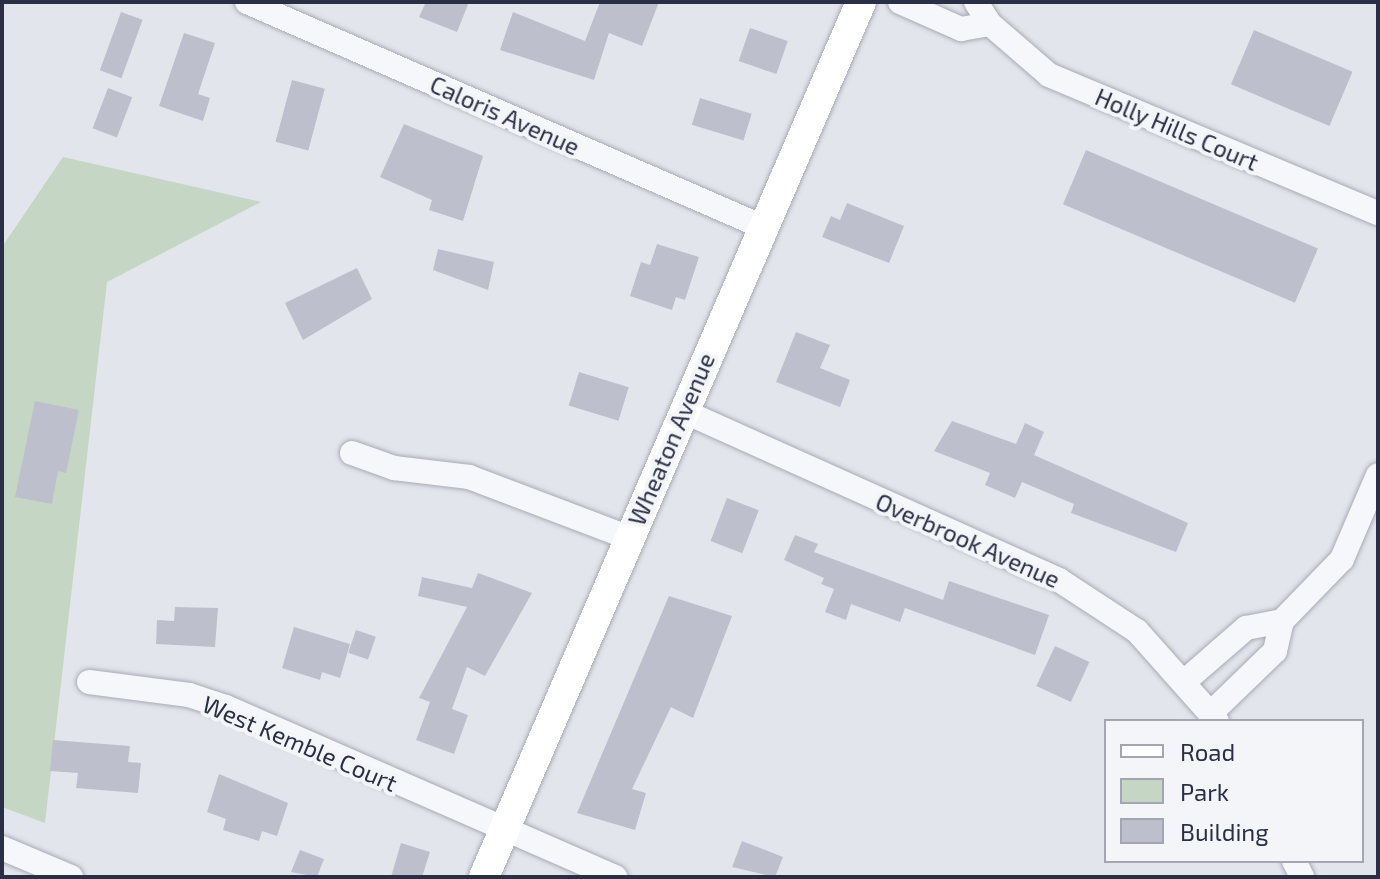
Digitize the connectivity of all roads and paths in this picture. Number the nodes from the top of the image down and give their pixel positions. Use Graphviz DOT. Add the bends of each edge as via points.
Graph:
graph roads {
  1 [pos="247,2"];
  2 [pos="861,2"];
  3 [pos="900,2"];
  4 [pos="976,2"];
  5 [pos="990,24"];
  6 [pos="1378,213"];
  7 [pos="763,227"];
  8 [pos="683,411"];
  9 [pos="352,453"];
  10 [pos="1378,475"];
  11 [pos="630,538"];
  12 [pos="1282,621"];
  13 [pos="1185,681"];
  14 [pos="89,682"];
  15 [pos="1214,717"];
  16 [pos="505,829"];
  17 [pos="2,848"];
  18 [pos="71,877"];
  19 [pos="484,877"];
  20 [pos="615,877"];
  1 -- 7 [label="street, Caloris Avenue"];
  2 -- 7 [label="main road, Wheaton Avenue"];
  3 -- 5 [label="street" via="961,29"];
  4 -- 5 [label="street, Holly Hills Court"];
  5 -- 6 [label="street, Holly Hills Court" via="1049,75"];
  7 -- 8 [label="main road, Wheaton Avenue"];
  8 -- 11 [label="main road, Wheaton Avenue"];
  8 -- 13 [label="street, Overbrook Avenue" via="1059,580 1137,631"];
  9 -- 11 [label="street" via="394,468 480,480"];
  10 -- 12 [label="street" via="1342,559"];
  11 -- 16 [label="main road, Wheaton Avenue"];
  12 -- 13 [label="street" via="1246,628"];
  12 -- 15 [label="street" via="1275,651"];
  13 -- 15 [label="street, Overbrook Avenue"];
  14 -- 16 [label="street, West Kemble Court" via="189,695 226,707"];
  16 -- 19 [label="main road, Wheaton Avenue"];
  16 -- 20 [label="street, West Kemble Court"];
  17 -- 18 [label="street"];
}
